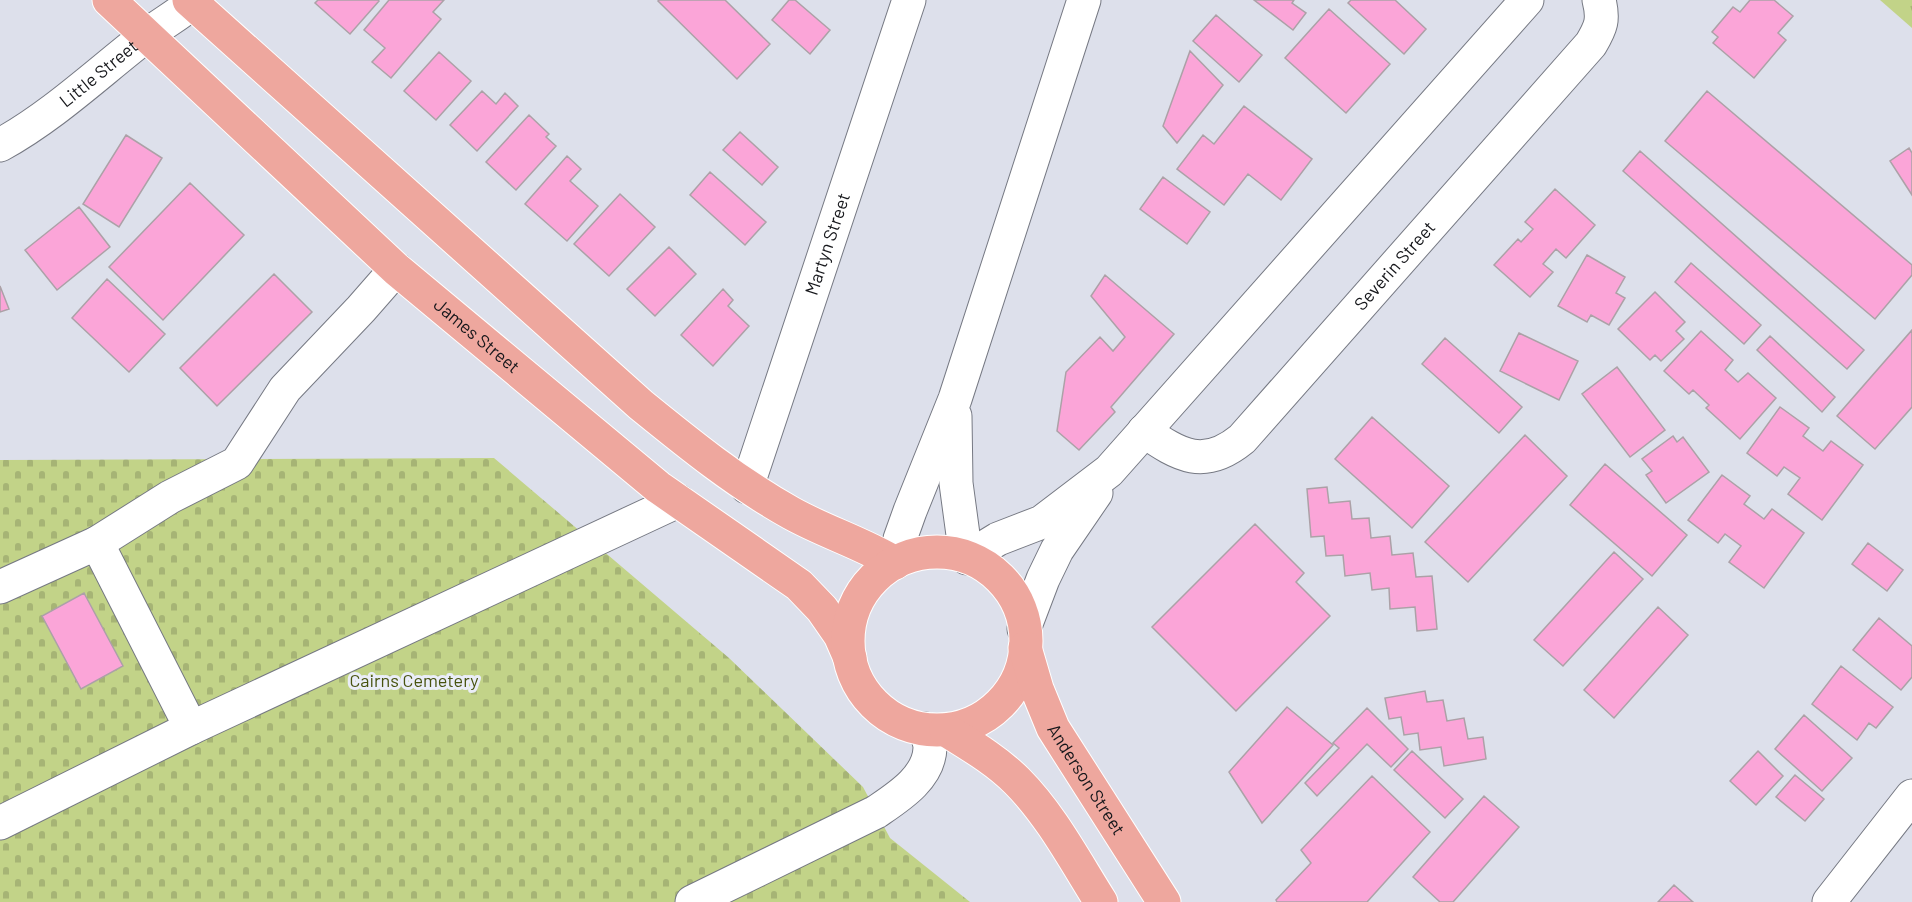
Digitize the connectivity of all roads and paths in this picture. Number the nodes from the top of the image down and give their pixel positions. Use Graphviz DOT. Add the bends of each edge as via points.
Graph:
graph roads {
  1 [pos="109,0"];
  2 [pos="909,0"];
  3 [pos="1084,0"];
  4 [pos="1527,0"];
  5 [pos="1599,0"];
  6 [pos="192,1"];
  7 [pos="148,35"];
  8 [pos="0,145"];
  9 [pos="396,269"];
  10 [pos="955,399"];
  11 [pos="1144,431"];
  12 [pos="1109,471"];
  13 [pos="747,487"];
  14 [pos="678,501"];
  15 [pos="97,543"];
  16 [pos="967,557"];
  17 [pos="895,563"];
  18 [pos="0,587"];
  19 [pos="1025,638"];
  20 [pos="850,658"];
  21 [pos="191,728"];
  22 [pos="935,730"];
  23 [pos="1912,796"];
  24 [pos="0,823"];
  25 [pos="692,902"];
  26 [pos="1101,902"];
  27 [pos="1164,902"];
  28 [pos="1829,902"];
  1 -- 7 [label="main road, James Street"];
  2 -- 13 [label="street, Martyn Street"];
  3 -- 10 [label="street"];
  4 -- 11 [label="street"];
  5 -- 11 [label="street, Severin Street" via="1601,27 1591,44 1242,439 1220,454 1199,456 1169,449"];
  6 -- 7 [label="street, Little Street"];
  6 -- 13 [label="main road" via="641,405"];
  7 -- 8 [label="street, Little Street"];
  7 -- 9 [label="main road, James Street"];
  9 -- 14 [label="main road, James Street"];
  9 -- 15 [label="street" via="285,389 237,463 170,497"];
  10 -- 16 [label="street" via="956,483"];
  10 -- 17 [label="street" via="910,510"];
  11 -- 12 [label="street"];
  12 -- 16 [label="street" via="1042,522 998,539"];
  12 -- 19 [label="street" via="1043,579"];
  13 -- 17 [label="main road" via="792,514"];
  14 -- 20 [label="main road, James Street" via="799,585 822,609"];
  14 -- 21 [label="street"];
  15 -- 18 [label="street"];
  15 -- 21 [label="street"];
  16 -- 17 [label="main road" via="930,552"];
  16 -- 19 [label="main road" via="1005,585 1018,606"];
  17 -- 20 [label="main road" via="870,583 853,610"];
  19 -- 22 [label="main road" via="1021,668 1013,687 995,708 972,723"];
  19 -- 27 [label="main road, Anderson Street" via="1037,689 1053,728"];
  20 -- 22 [label="main road" via="861,687 882,711 910,726"];
  21 -- 24 [label="street"];
  22 -- 25 [label="street" via="923,771 896,798 876,812"];
  22 -- 26 [label="main road" via="987,757 1017,781 1044,813"];
  23 -- 28 [label="street"];
}
